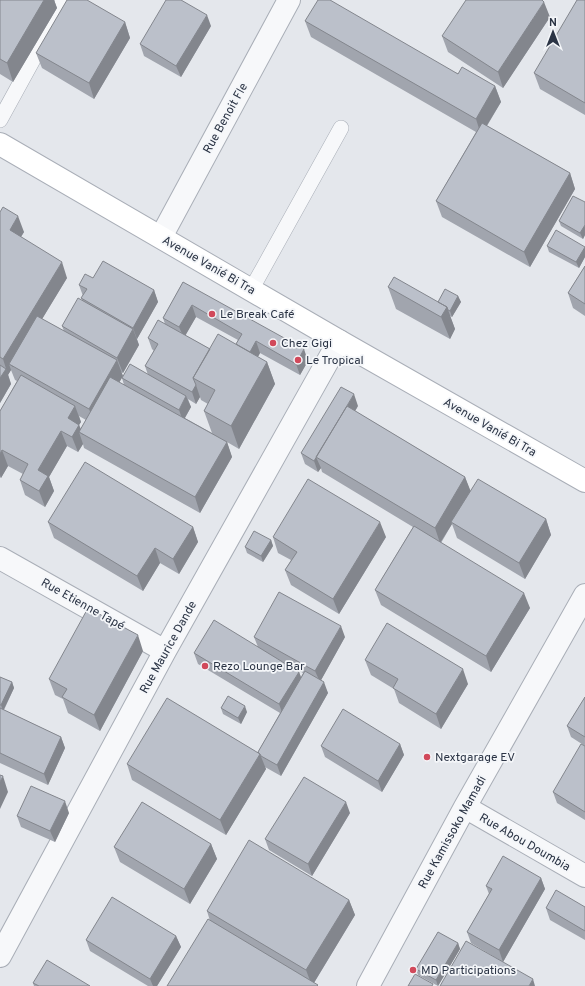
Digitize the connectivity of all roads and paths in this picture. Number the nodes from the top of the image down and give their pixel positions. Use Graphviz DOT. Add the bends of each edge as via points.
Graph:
graph roads {
  1 [pos="62,0"];
  2 [pos="290,0"];
  3 [pos="0,120"];
  4 [pos="341,128"];
  5 [pos="0,144"];
  6 [pos="161,237"];
  7 [pos="251,290"];
  8 [pos="339,341"];
  9 [pos="585,481"];
  10 [pos="0,558"];
  11 [pos="585,595"];
  12 [pos="165,651"];
  13 [pos="466,807"];
  14 [pos="585,876"];
  15 [pos="0,956"];
  16 [pos="368,986"];
  1 -- 3 [label="lane" via="62,7"];
  2 -- 6 [label="street, Rue Benoit Fle"];
  4 -- 7 [label="lane"];
  5 -- 6 [label="street, Avenue Vanié Bi Tra"];
  6 -- 7 [label="street, Avenue Vanié Bi Tra"];
  7 -- 8 [label="street, Avenue Vanié Bi Tra"];
  8 -- 9 [label="street, Avenue Vanié Bi Tra"];
  8 -- 12 [label="street, Rue Maurice Dande"];
  10 -- 12 [label="street, Rue Etienne Tapé"];
  11 -- 13 [label="street, Rue Kamissoko Mamadi"];
  12 -- 15 [label="street, Rue Maurice Dande"];
  13 -- 14 [label="street, Rue Abou Doumbia"];
  13 -- 16 [label="street, Rue Kamissoko Mamadi"];
}
